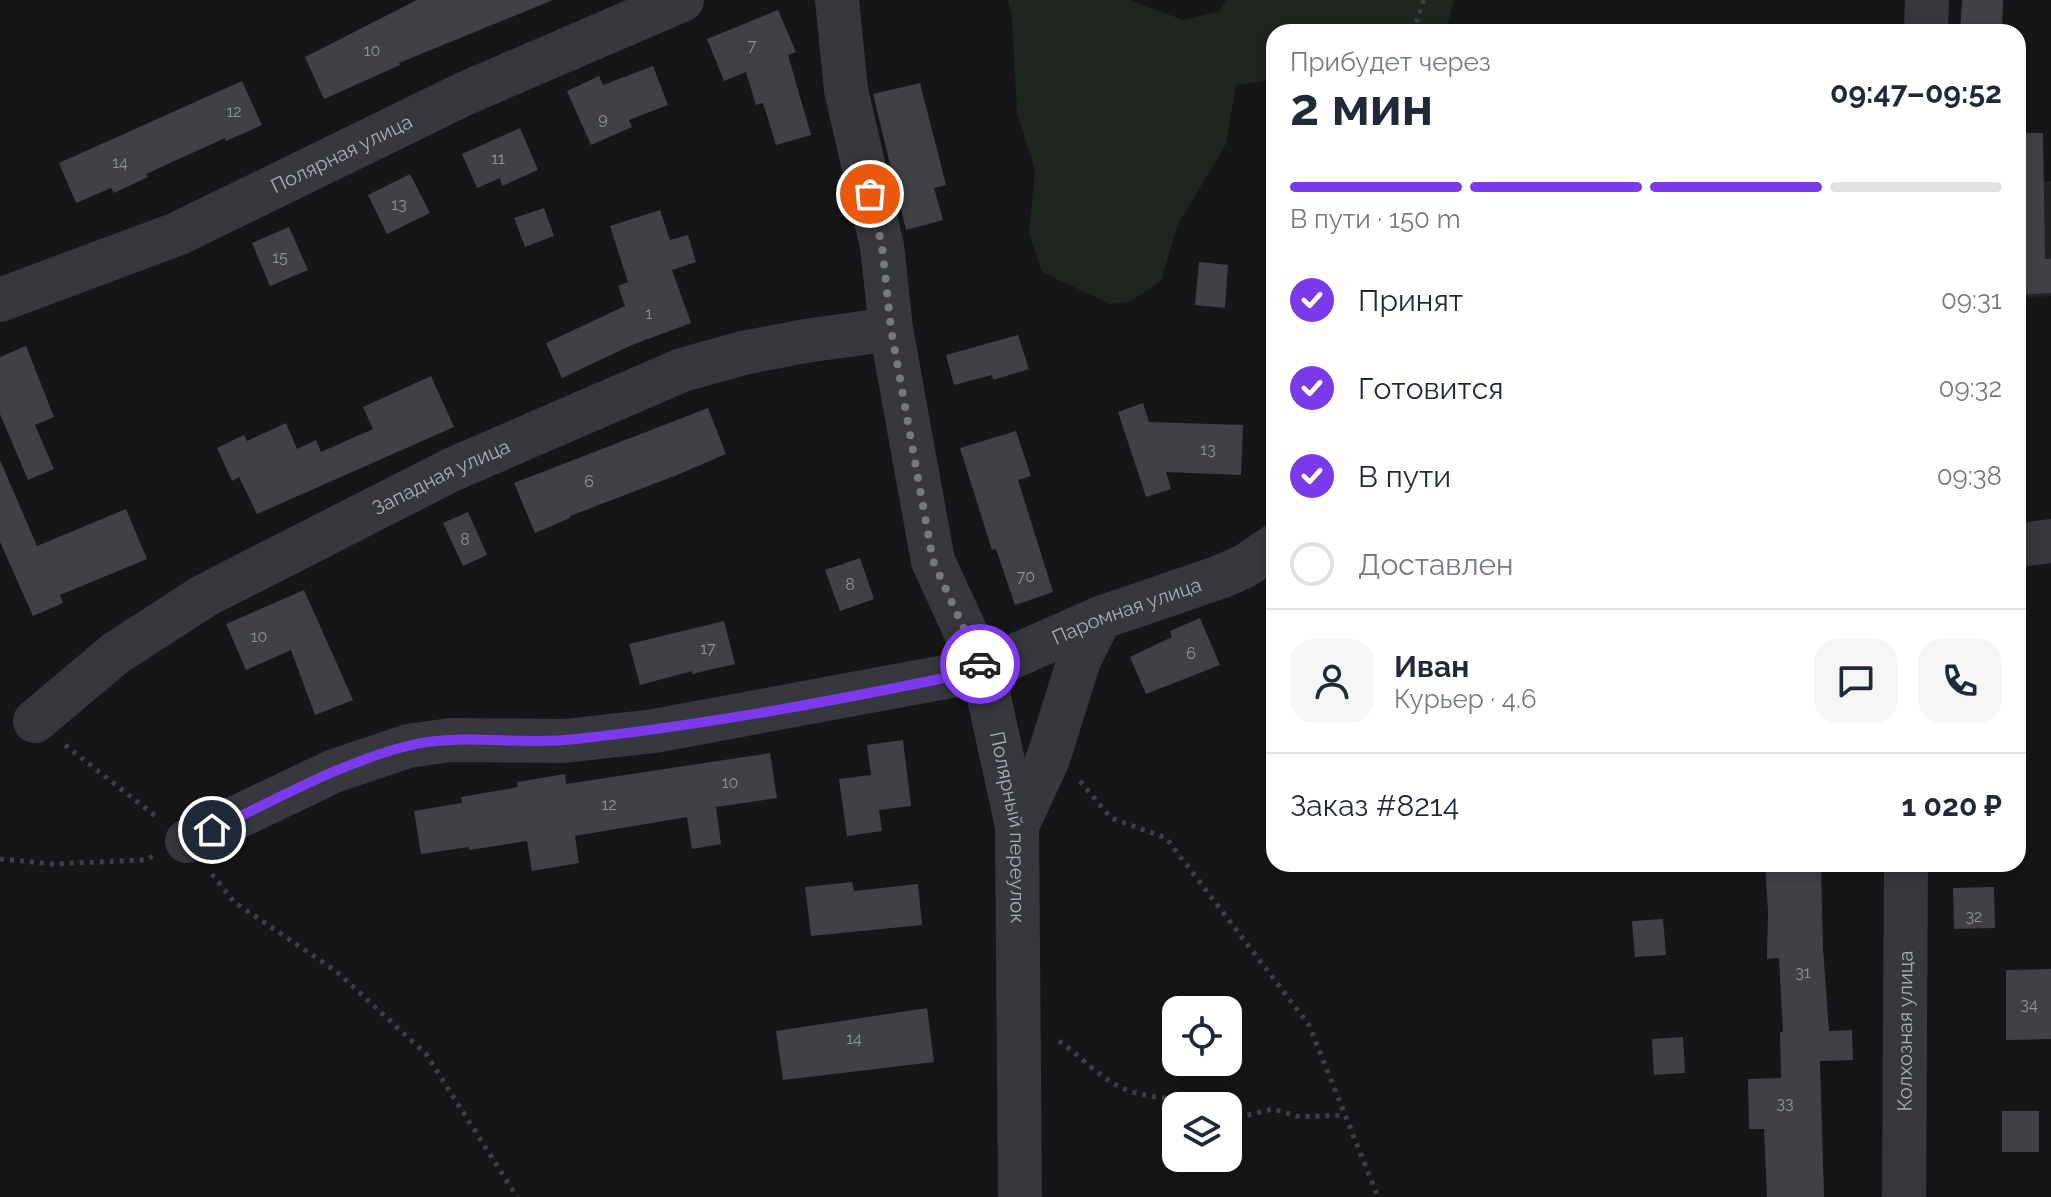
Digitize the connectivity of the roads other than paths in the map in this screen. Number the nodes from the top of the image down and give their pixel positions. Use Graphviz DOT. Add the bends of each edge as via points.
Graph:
graph roads {
  1 [pos="682,0"];
  2 [pos="837,0"];
  3 [pos="1927,0"];
  4 [pos="1926,24"];
  5 [pos="0,300"];
  6 [pos="891,329"];
  7 [pos="2051,541"];
  8 [pos="2026,544"];
  9 [pos="1266,552"];
  10 [pos="1100,618"];
  11 [pos="983,670"];
  12 [pos="35,721"];
  13 [pos="1017,826"];
  14 [pos="187,841"];
  15 [pos="1906,872"];
  16 [pos="1020,1197"];
  17 [pos="1904,1197"];
  1 -- 5 [label="street, Полярная улица" via="453,99 177,234"];
  2 -- 6 [label="street, Полярный переулок" via="846,90 882,246"];
  3 -- 4 [label="street"];
  6 -- 11 [label="street, Полярный переулок" via="933,561"];
  6 -- 12 [label="street, Западная улица" via="759,350 682,370 451,470 204,596 116,653"];
  7 -- 8 [label="street"];
  9 -- 10 [label="street, Паромная улица" via="1220,577"];
  10 -- 11 [label="street, Паромная улица"];
  10 -- 13 [label="street"];
  11 -- 13 [label="street, Полярный переулок"];
  11 -- 14 [label="street, Паромная улица" via="654,731 564,741 451,740 408,746 334,771"];
  13 -- 16 [label="street, Полярный переулок"];
  15 -- 17 [label="street, Колхозная улица"];
}
